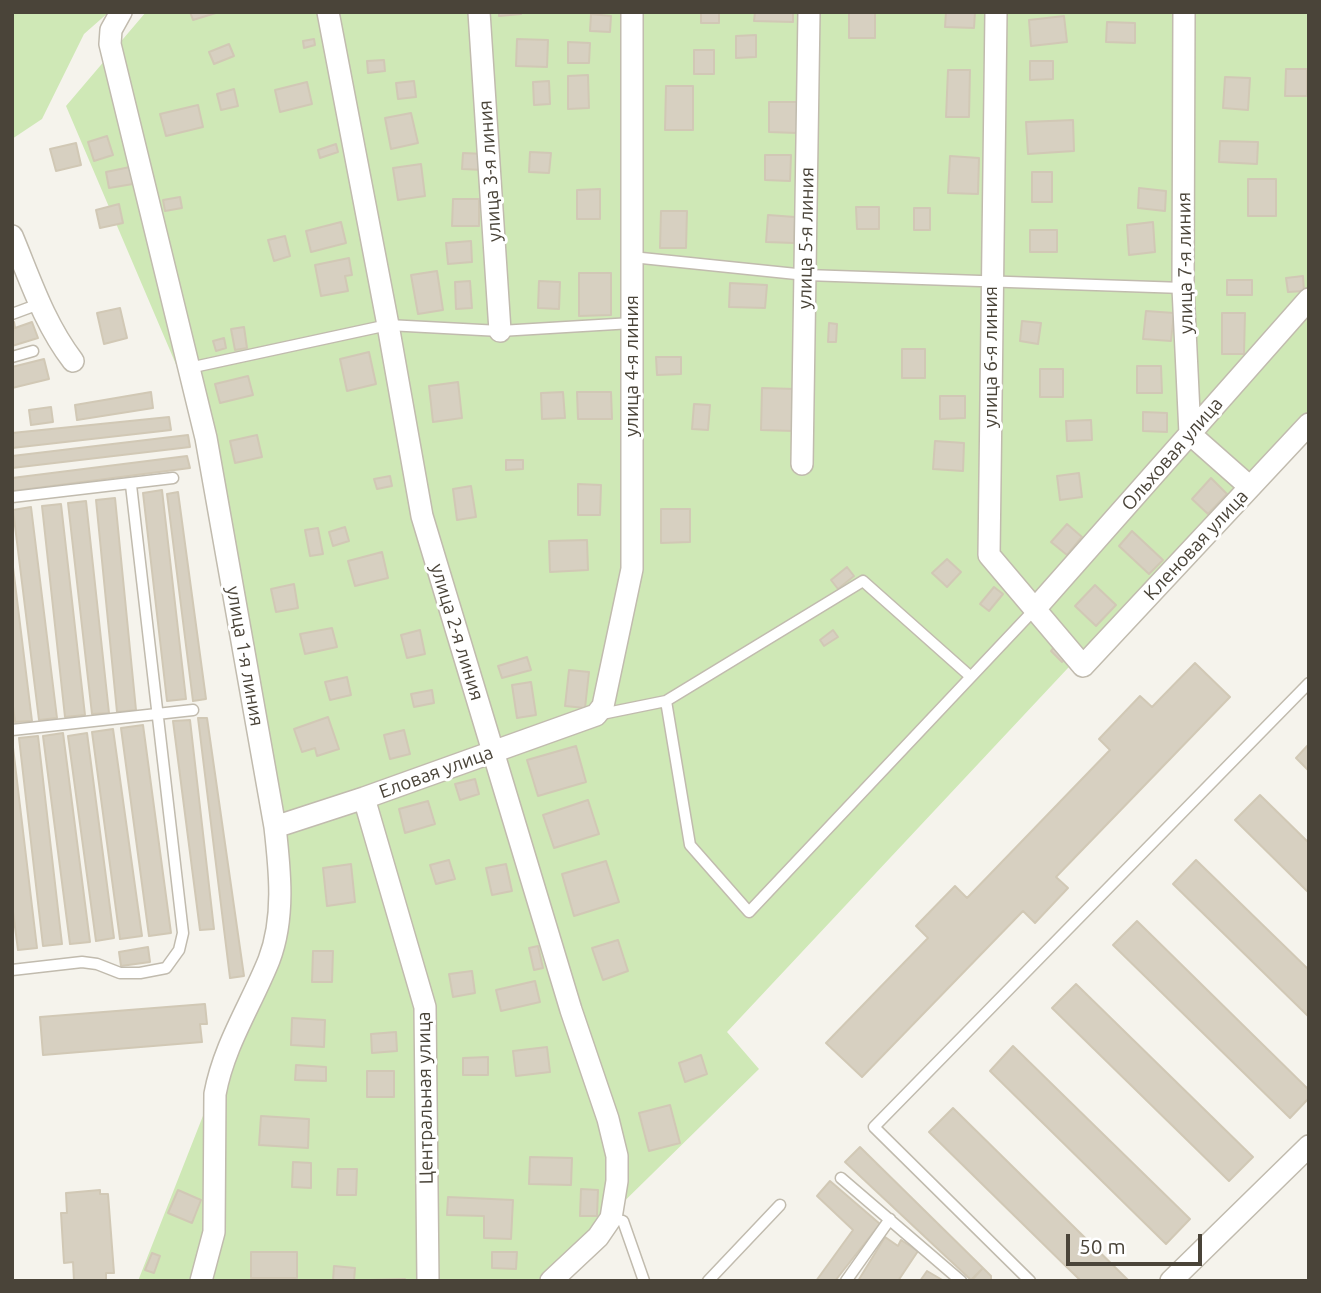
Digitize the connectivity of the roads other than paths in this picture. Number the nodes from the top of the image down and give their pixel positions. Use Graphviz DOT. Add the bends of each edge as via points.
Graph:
graph roads {
  1 [pos="328,12"];
  2 [pos="479,12"];
  3 [pos="632,12"];
  4 [pos="809,12"];
  5 [pos="996,12"];
  6 [pos="1184,12"];
  7 [pos="116,21"];
  8 [pos="12,236"];
  9 [pos="632,257"];
  10 [pos="806,275"];
  11 [pos="991,282"];
  12 [pos="1183,288"];
  13 [pos="1309,299"];
  14 [pos="39,304"];
  15 [pos="12,314"];
  16 [pos="632,323"];
  17 [pos="388,325"];
  18 [pos="500,331"];
  19 [pos="33,351"];
  20 [pos="12,357"];
  21 [pos="73,361"];
  22 [pos="189,368"];
  23 [pos="1309,424"];
  24 [pos="1190,434"];
  25 [pos="802,464"];
  26 [pos="173,478"];
  27 [pos="131,485"];
  28 [pos="1250,487"];
  29 [pos="12,497"];
  30 [pos="1035,609"];
  31 [pos="1083,666"];
  32 [pos="971,677"];
  33 [pos="1309,683"];
  34 [pos="666,701"];
  35 [pos="193,709"];
  36 [pos="157,713"];
  37 [pos="596,715"];
  38 [pos="12,730"];
  39 [pos="494,751"];
  40 [pos="364,798"];
  41 [pos="275,827"];
  42 [pos="12,971"];
  43 [pos="1309,1146"];
  44 [pos="841,1178"];
  45 [pos="780,1205"];
  46 [pos="611,1219"];
  47 [pos="890,1219"];
  48 [pos="201,1281"];
  49 [pos="428,1281"];
  50 [pos="551,1281"];
  51 [pos="644,1281"];
  52 [pos="708,1281"];
  53 [pos="846,1281"];
  54 [pos="961,1281"];
  55 [pos="1030,1281"];
  56 [pos="1171,1281"];
  1 -- 17 [label="street, улица 2-я линия"];
  2 -- 18 [label="street, улица 3-я линия"];
  3 -- 9 [label="street, улица 4-я линия"];
  4 -- 10 [label="street, улица 5-я линия"];
  5 -- 11 [label="street, улица 6-я линия"];
  6 -- 12 [label="street, улица 7-я линия"];
  7 -- 22 [label="street, улица 1-я линия" via="110,44"];
  8 -- 14 [label="street"];
  9 -- 10 [label="lane"];
  9 -- 16 [label="street, улица 4-я линия"];
  10 -- 11 [label="lane"];
  10 -- 25 [label="street, улица 5-я линия"];
  11 -- 12 [label="lane"];
  11 -- 30 [label="street, улица 6-я линия" via="989,555"];
  12 -- 24 [label="street, улица 7-я линия"];
  13 -- 24 [label="street, Ольховая улица"];
  14 -- 15 [label="lane"];
  14 -- 21 [label="street"];
  16 -- 18 [label="lane"];
  16 -- 37 [label="street, улица 4-я линия" via="632,569 603,706"];
  17 -- 18 [label="lane"];
  17 -- 22 [label="lane"];
  17 -- 39 [label="street, улица 2-я линия" via="422,516"];
  19 -- 20 [label="lane"];
  22 -- 41 [label="street, улица 1-я линия" via="206,438"];
  23 -- 28 [label="street, Кленовая улица"];
  24 -- 28 [label="street"];
  24 -- 30 [label="street, Ольховая улица"];
  26 -- 27 [label="lane"];
  27 -- 29 [label="lane"];
  27 -- 36 [label="lane"];
  28 -- 31 [label="street, Кленовая улица"];
  30 -- 31 [label="street, улица 6-я линия"];
  30 -- 32 [label="lane"];
  32 -- 34 [label="lane" via="863,581"];
  32 -- 34 [label="lane" via="748,912 690,845"];
  33 -- 55 [label="lane" via="874,1127"];
  34 -- 37 [label="lane"];
  35 -- 36 [label="lane"];
  36 -- 38 [label="lane"];
  36 -- 42 [label="lane" via="183,933 179,950 166,968 140,973 120,973 82,962"];
  37 -- 39 [label="street, Еловая улица"];
  39 -- 40 [label="street, Еловая улица"];
  39 -- 46 [label="street, улица 2-я линия" via="608,1119 617,1156"];
  40 -- 41 [label="street, Еловая улица"];
  40 -- 49 [label="street, Центральная улица" via="425,1007"];
  41 -- 48 [label="street, улица 1-я линия" via="280,871 278,925 269,958 219,1075 214,1232"];
  43 -- 56 [label="street"];
  44 -- 47 [label="lane"];
  45 -- 52 [label="lane"];
  46 -- 50 [label="street, улица 2-я линия"];
  46 -- 51 [label="lane" via="623,1221"];
  47 -- 53 [label="lane"];
  47 -- 54 [label="lane"];
}
